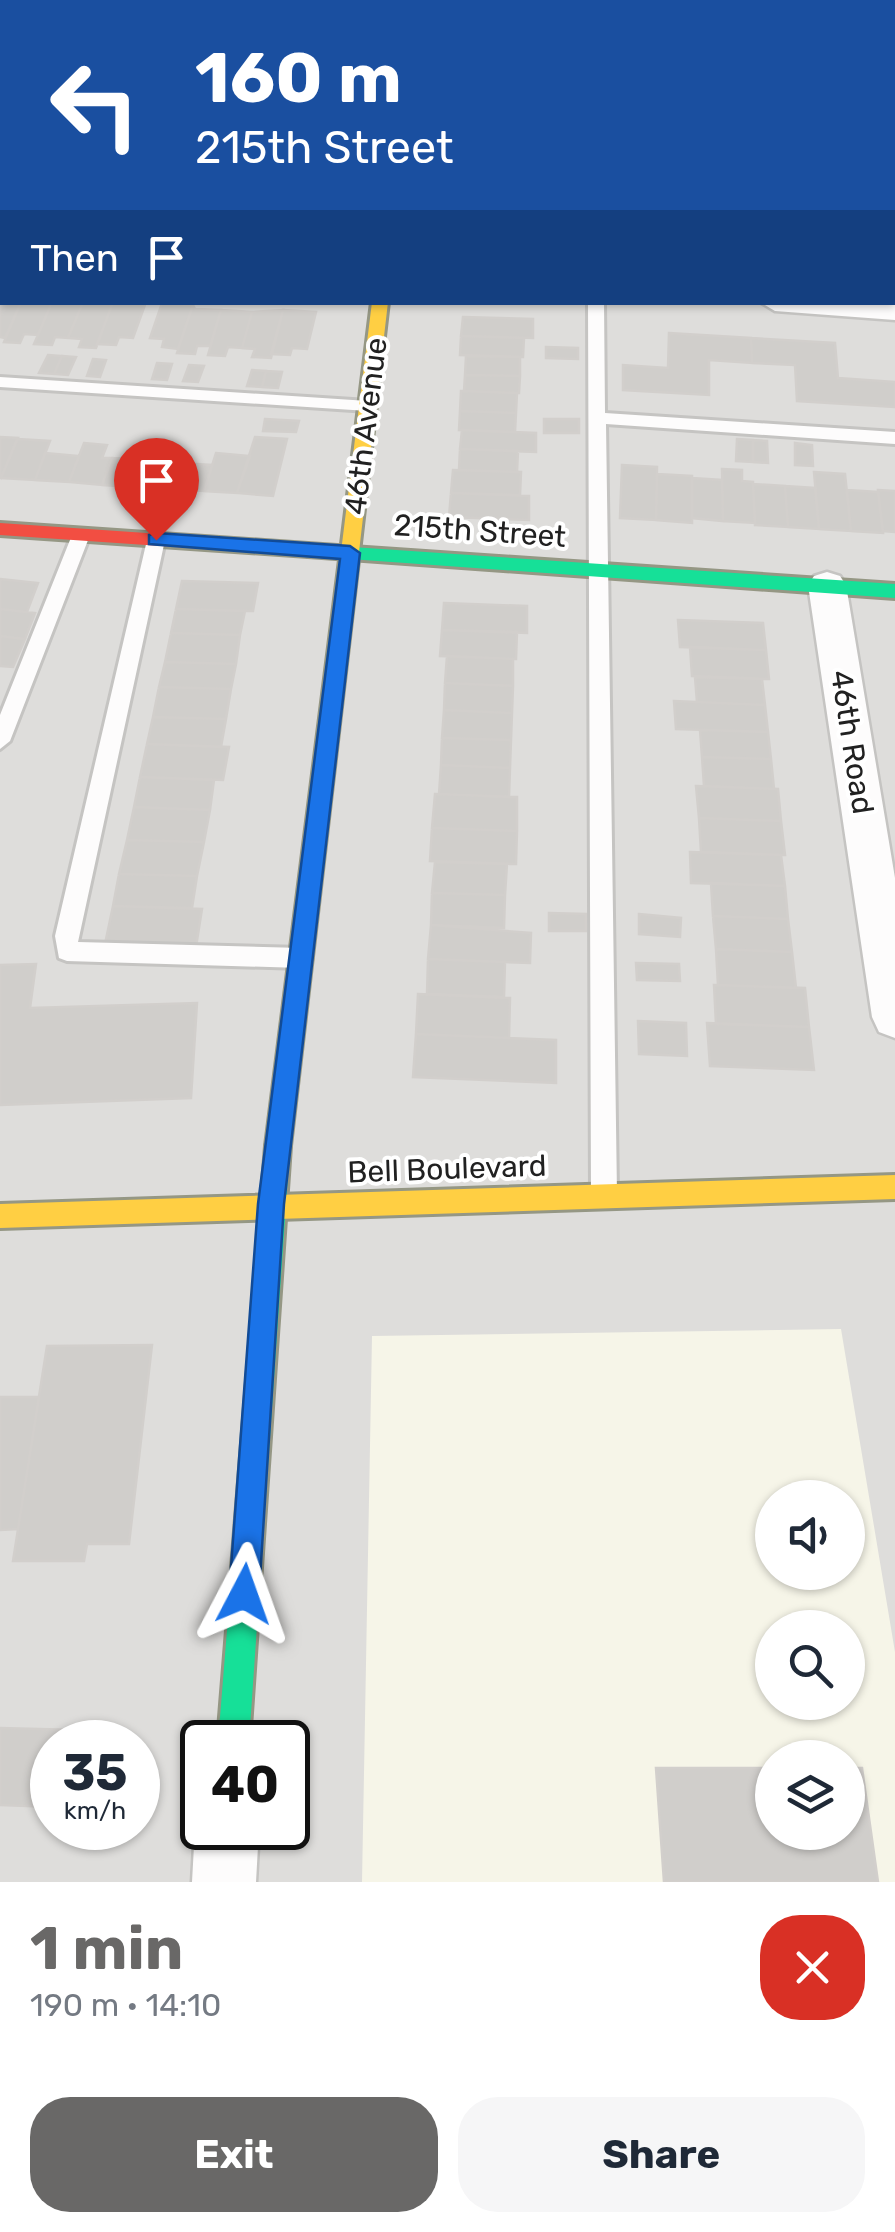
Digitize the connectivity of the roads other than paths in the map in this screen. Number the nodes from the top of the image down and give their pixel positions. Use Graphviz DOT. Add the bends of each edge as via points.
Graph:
graph roads {
  1 [pos="380,305"];
  2 [pos="596,305"];
  3 [pos="819,305"];
  4 [pos="895,310"];
  5 [pos="0,382"];
  6 [pos="368,406"];
  7 [pos="598,418"];
  8 [pos="895,438"];
  9 [pos="0,529"];
  10 [pos="81,535"];
  11 [pos="156,540"];
  12 [pos="350,553"];
  13 [pos="599,570"];
  14 [pos="828,586"];
  15 [pos="895,591"];
  16 [pos="0,741"];
  17 [pos="301,958"];
  18 [pos="895,1017"];
  19 [pos="895,1187"];
  20 [pos="604,1194"];
  21 [pos="271,1204"];
  22 [pos="0,1216"];
  23 [pos="235,1720"];
  24 [pos="226,1850"];
  25 [pos="224,1882"];
  1 -- 6 [label="street, 46th Avenue"];
  2 -- 7 [label="lane"];
  3 -- 4 [label="street"];
  5 -- 6 [label="lane"];
  6 -- 12 [label="street, 46th Avenue"];
  7 -- 8 [label="lane"];
  7 -- 13 [label="lane"];
  9 -- 10 [label="street, 215th Street"];
  10 -- 11 [label="street, 215th Street"];
  10 -- 16 [label="lane"];
  11 -- 12 [label="street, 215th Street"];
  11 -- 17 [label="lane" via="66,951"];
  12 -- 13 [label="street, 215th Street"];
  12 -- 17 [label="street, 46th Avenue"];
  13 -- 14 [label="street, 215th Street"];
  13 -- 20 [label="lane"];
  14 -- 15 [label="street, 215th Street"];
  14 -- 18 [label="street, 46th Road"];
  17 -- 21 [label="street, 46th Avenue"];
  19 -- 20 [label="street, Bell Boulevard"];
  20 -- 21 [label="street, Bell Boulevard"];
  21 -- 22 [label="street, Bell Boulevard"];
  21 -- 23 [label="street, 46th Avenue"];
  24 -- 25 [label="street"];
}
